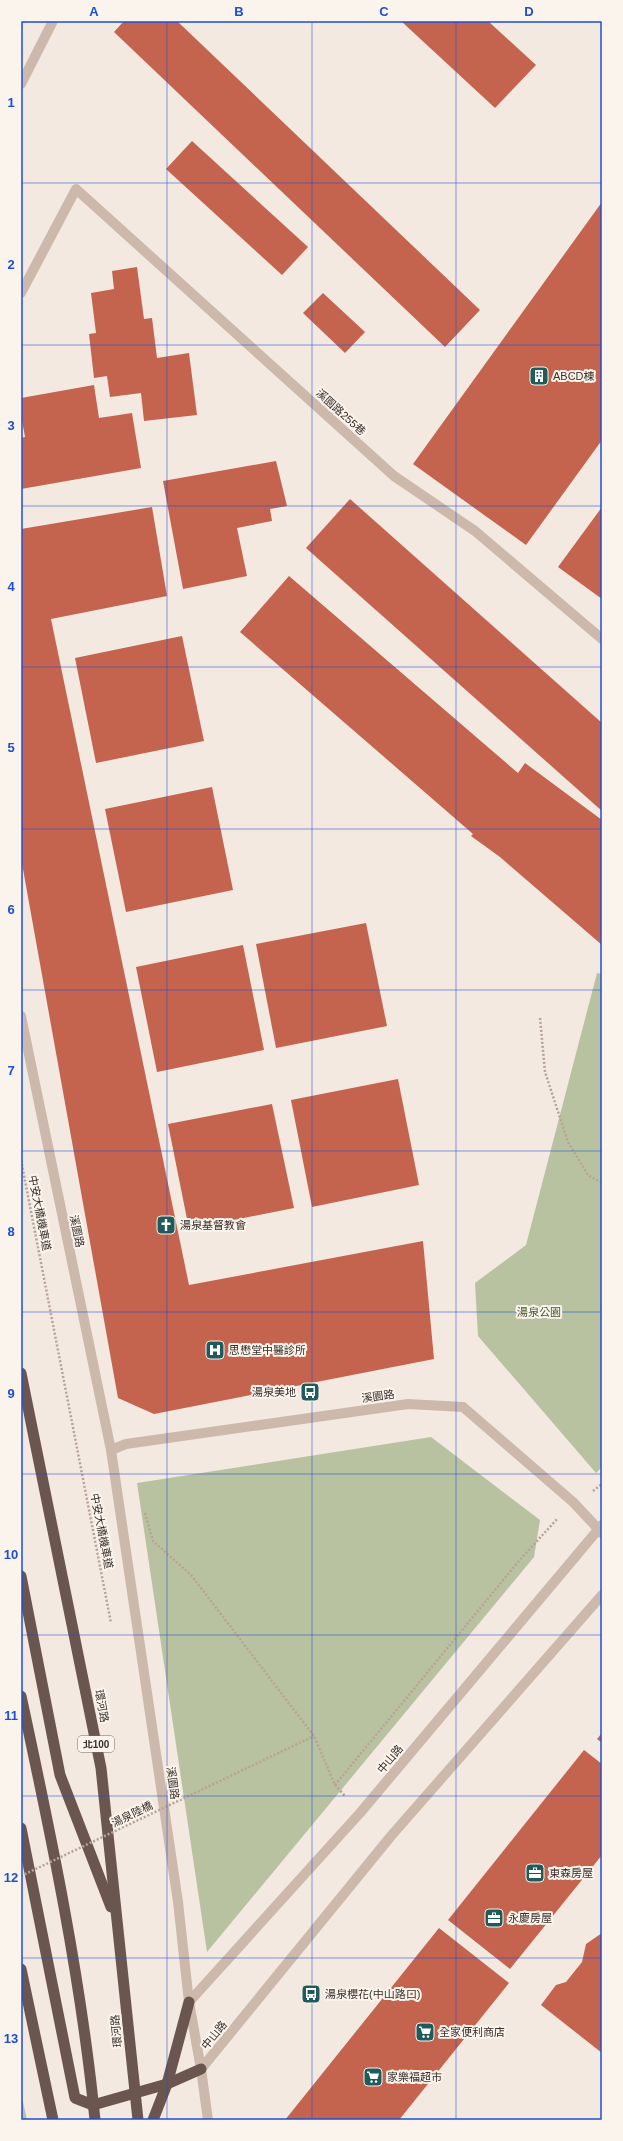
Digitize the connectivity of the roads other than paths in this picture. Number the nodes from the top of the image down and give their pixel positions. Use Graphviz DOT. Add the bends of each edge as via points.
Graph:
graph roads {
  1 [pos="53,21"];
  2 [pos="21,84"];
  3 [pos="21,293"];
  4 [pos="602,639"];
  5 [pos="21,1016"];
  6 [pos="21,1373"];
  7 [pos="111,1450"];
  8 [pos="601,1529"];
  9 [pos="21,1576"];
  10 [pos="602,1595"];
  11 [pos="21,1696"];
  12 [pos="21,1828"];
  13 [pos="116,1921"];
  14 [pos="21,1969"];
  15 [pos="189,2002"];
  16 [pos="201,2069"];
  17 [pos="167,2084"];
  18 [pos="134,2092"];
  19 [pos="93,2105"];
  20 [pos="53,2120"];
  21 [pos="94,2120"];
  22 [pos="138,2120"];
  23 [pos="153,2120"];
  24 [pos="208,2120"];
  1 -- 2 [label="street"];
  3 -- 4 [label="street, 溪園路255巷" via="76,189 394,476 475,531"];
  5 -- 7 [label="street, 溪園路"];
  6 -- 13 [label="highway, 環河路 / 北100" via="101,1768"];
  7 -- 8 [label="street, 溪園路" via="126,1444 408,1404 463,1407"];
  7 -- 15 [label="street, 溪園路" via="176,1894"];
  8 -- 15 [label="street, 中山路" via="360,1813"];
  9 -- 13 [label="highway" via="60,1775"];
  10 -- 16 [label="street, 中山路" via="391,1836"];
  11 -- 19 [label="highway" via="71,1949"];
  12 -- 19 [label="highway" via="74,2098"];
  13 -- 18 [label="highway, 環河路 / 北100"];
  14 -- 20 [label="highway"];
  15 -- 16 [label="street, 溪園路"];
  15 -- 17 [label="highway"];
  16 -- 17 [label="highway"];
  16 -- 24 [label="street, 溪園路"];
  17 -- 18 [label="highway"];
  17 -- 23 [label="highway"];
  18 -- 19 [label="highway"];
  18 -- 22 [label="highway, 環河路 / 北100"];
  19 -- 21 [label="highway"];
}
